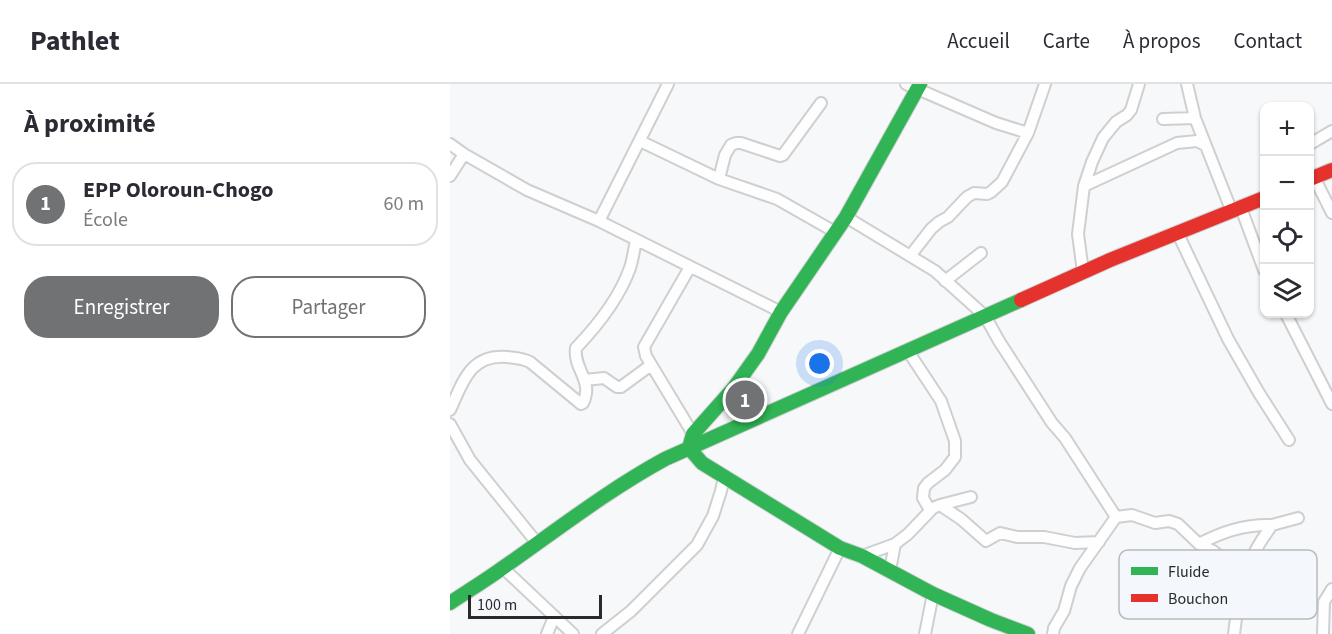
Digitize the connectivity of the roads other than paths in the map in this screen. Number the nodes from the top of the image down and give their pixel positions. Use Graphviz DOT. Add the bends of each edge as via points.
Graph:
graph roads {
  1 [pos="668,84"];
  2 [pos="1045,84"];
  3 [pos="1139,84"];
  4 [pos="1187,84"];
  5 [pos="915,86"];
  6 [pos="821,103"];
  7 [pos="1195,118"];
  8 [pos="1162,119"];
  9 [pos="1332,131"];
  10 [pos="1028,133"];
  11 [pos="640,141"];
  12 [pos="1314,142"];
  13 [pos="450,144"];
  14 [pos="1205,145"];
  15 [pos="464,154"];
  16 [pos="1332,170"];
  17 [pos="450,176"];
  18 [pos="1314,177"];
  19 [pos="719,179"];
  20 [pos="1314,182"];
  21 [pos="1084,186"];
  22 [pos="1260,200"];
  23 [pos="1237,210"];
  24 [pos="1332,213"];
  25 [pos="846,217"];
  26 [pos="599,221"];
  27 [pos="835,232"];
  28 [pos="1178,234"];
  29 [pos="636,241"];
  30 [pos="981,253"];
  31 [pos="910,256"];
  32 [pos="1261,264"];
  33 [pos="690,267"];
  34 [pos="1083,272"];
  35 [pos="945,280"];
  36 [pos="781,312"];
  37 [pos="985,316"];
  38 [pos="1288,318"];
  39 [pos="908,351"];
  40 [pos="651,365"];
  41 [pos="585,380"];
  42 [pos="1332,404"];
  43 [pos="450,410"];
  44 [pos="450,424"];
  45 [pos="693,434"];
  46 [pos="1289,440"];
  47 [pos="689,448"];
  48 [pos="724,477"];
  49 [pos="971,497"];
  50 [pos="935,508"];
  51 [pos="1116,517"];
  52 [pos="1298,518"];
  53 [pos="1272,525"];
  54 [pos="1099,542"];
  55 [pos="537,543"];
  56 [pos="895,544"];
  57 [pos="1199,544"];
  58 [pos="840,548"];
  59 [pos="1211,550"];
  60 [pos="1256,550"];
  61 [pos="862,556"];
  62 [pos="503,568"];
  63 [pos="890,570"];
  64 [pos="1332,589"];
  65 [pos="933,594"];
  66 [pos="451,600"];
  67 [pos="554,617"];
  68 [pos="1236,619"];
  69 [pos="547,634"];
  70 [pos="573,634"];
  71 [pos="602,634"];
  72 [pos="798,634"];
  73 [pos="925,634"];
  74 [pos="1028,634"];
  75 [pos="1053,634"];
  76 [pos="1234,634"];
  77 [pos="1323,634"];
  1 -- 11 [label="street"];
  2 -- 10 [label="street"];
  3 -- 21 [label="street" via="1131,110 1103,138"];
  4 -- 7 [label="street"];
  5 -- 10 [label="street" via="996,123"];
  5 -- 25 [label="street"];
  6 -- 19 [label="street" via="783,155 741,143 731,145"];
  7 -- 8 [label="street"];
  7 -- 14 [label="street"];
  9 -- 12 [label="street"];
  10 -- 31 [label="street" via="1002,182 987,194 967,197 931,229"];
  11 -- 19 [label="street"];
  11 -- 26 [label="street"];
  13 -- 15 [label="street"];
  14 -- 21 [label="street" via="1197,141 1177,143"];
  14 -- 23 [label="street"];
  15 -- 17 [label="street"];
  15 -- 26 [label="street" via="527,190"];
  16 -- 18 [label="street"];
  19 -- 27 [label="street" via="777,200"];
  20 -- 24 [label="street"];
  21 -- 34 [label="street" via="1078,234"];
  22 -- 23 [label="street"];
  23 -- 28 [label="street"];
  23 -- 32 [label="street"];
  25 -- 27 [label="street"];
  25 -- 31 [label="street"];
  26 -- 29 [label="street"];
  27 -- 36 [label="street"];
  28 -- 34 [label="street"];
  28 -- 46 [label="street" via="1228,339"];
  29 -- 33 [label="street"];
  29 -- 41 [label="street" via="630,268 613,304 576,348"];
  30 -- 35 [label="street"];
  31 -- 35 [label="street"];
  33 -- 36 [label="street"];
  33 -- 40 [label="street" via="644,346"];
  34 -- 37 [label="street"];
  35 -- 37 [label="street"];
  36 -- 45 [label="street" via="733,389"];
  37 -- 39 [label="street"];
  37 -- 51 [label="street"];
  38 -- 42 [label="street"];
  39 -- 47 [label="street"];
  39 -- 50 [label="street" via="941,401 955,441 955,457 924,488 923,498"];
  40 -- 41 [label="street" via="621,387 604,378"];
  40 -- 45 [label="street"];
  41 -- 43 [label="street" via="587,394 581,404 524,359 483,360 464,379"];
  44 -- 55 [label="street" via="470,460"];
  45 -- 47 [label="street"];
  47 -- 48 [label="street" via="702,463"];
  47 -- 55 [label="street" via="638,474"];
  48 -- 58 [label="street"];
  48 -- 71 [label="street" via="713,516 697,545 631,611"];
  49 -- 50 [label="street"];
  50 -- 54 [label="street" via="962,519 986,541 1000,533 1075,543"];
  50 -- 56 [label="street"];
  51 -- 54 [label="street"];
  51 -- 57 [label="street" via="1132,515 1155,523 1169,521 1178,524"];
  52 -- 53 [label="street"];
  53 -- 57 [label="street" via="1224,532"];
  53 -- 60 [label="street"];
  54 -- 75 [label="street" via="1075,577"];
  55 -- 62 [label="street"];
  56 -- 61 [label="street"];
  56 -- 63 [label="street"];
  57 -- 59 [label="street"];
  58 -- 61 [label="street"];
  58 -- 72 [label="street"];
  61 -- 63 [label="street"];
  62 -- 66 [label="street"];
  62 -- 67 [label="street"];
  63 -- 65 [label="street"];
  64 -- 77 [label="street" via="1324,602"];
  65 -- 73 [label="street"];
  65 -- 74 [label="street"];
  67 -- 69 [label="street"];
  67 -- 70 [label="street"];
  68 -- 76 [label="street"];
}
